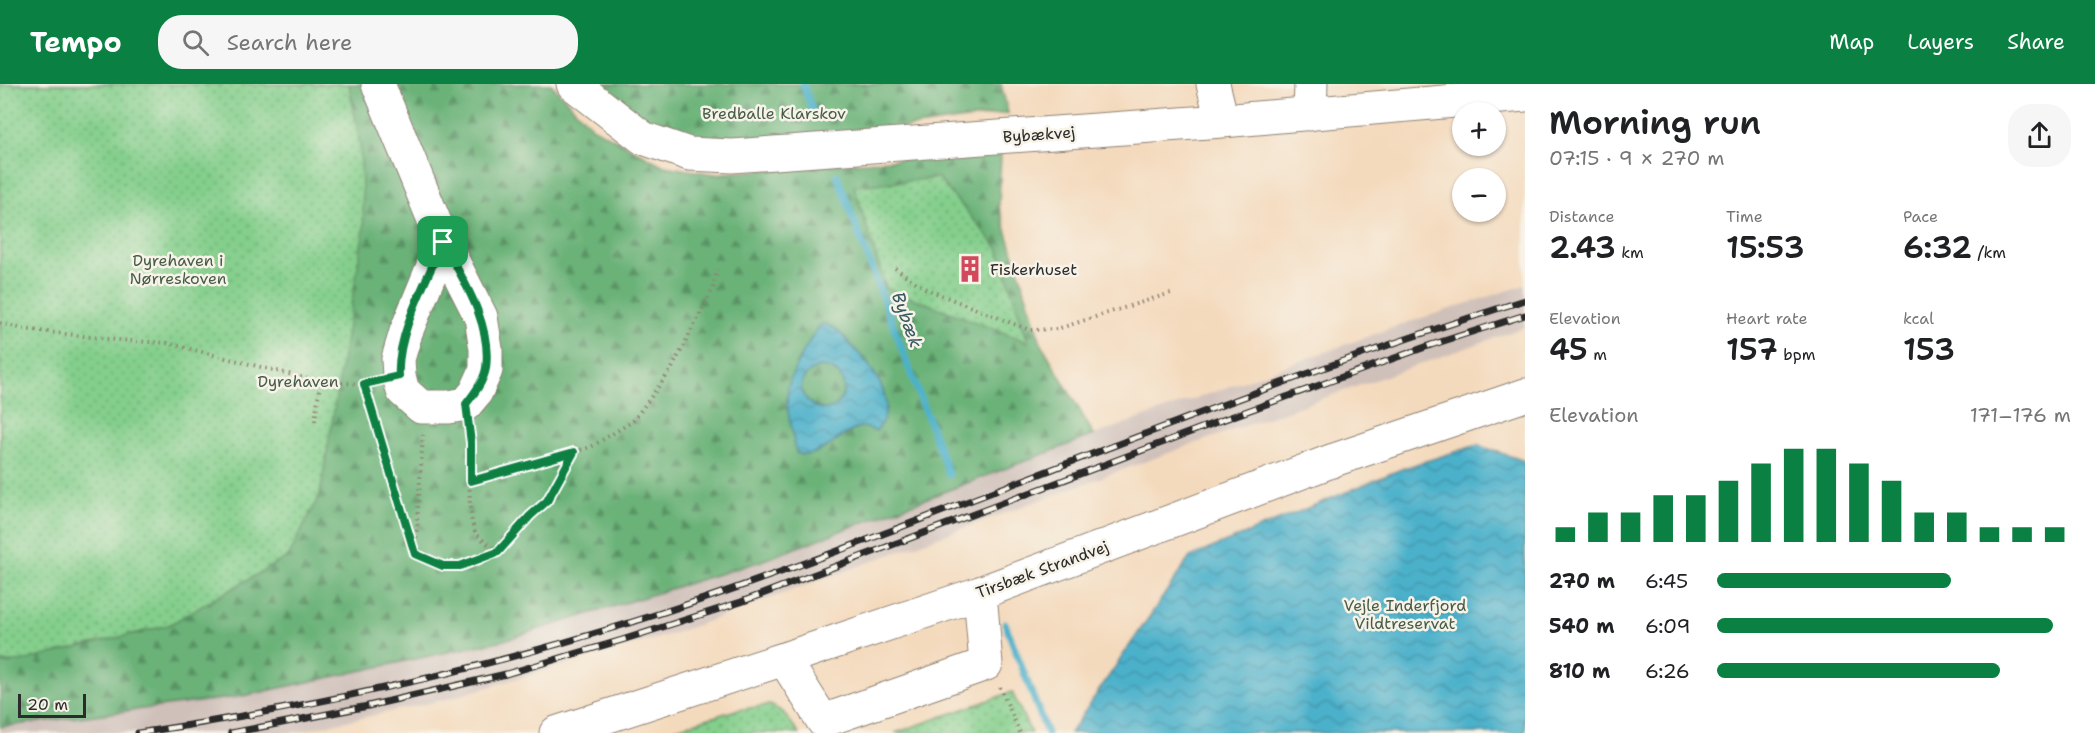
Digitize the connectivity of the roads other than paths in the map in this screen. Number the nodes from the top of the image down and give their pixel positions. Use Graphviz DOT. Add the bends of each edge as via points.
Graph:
graph roads {
  1 [pos="378,84"];
  2 [pos="573,84"];
  3 [pos="1213,84"];
  4 [pos="1525,95"];
  5 [pos="1311,99"];
  6 [pos="1222,121"];
  7 [pos="443,242"];
  8 [pos="1525,395"];
  9 [pos="980,593"];
  10 [pos="784,659"];
  11 [pos="556,733"];
  1 -- 7 [label="street"];
  2 -- 6 [label="street, Bybækvej" via="643,138 689,154 732,156"];
  3 -- 6 [label="street"];
  4 -- 5 [label="street, Bybækvej"];
  5 -- 6 [label="street, Bybækvej"];
  7 -- 7 [label="street" via="405,332 398,359 403,391 421,407 466,404 486,369 481,316"];
  8 -- 9 [label="street, Tirsbæk Strandvej" via="1334,460"];
  9 -- 10 [label="street, Tirsbæk Strandvej"];
  9 -- 10 [label="street" via="986,664 823,721"];
  10 -- 11 [label="street, Tirsbæk Strandvej"];
}
